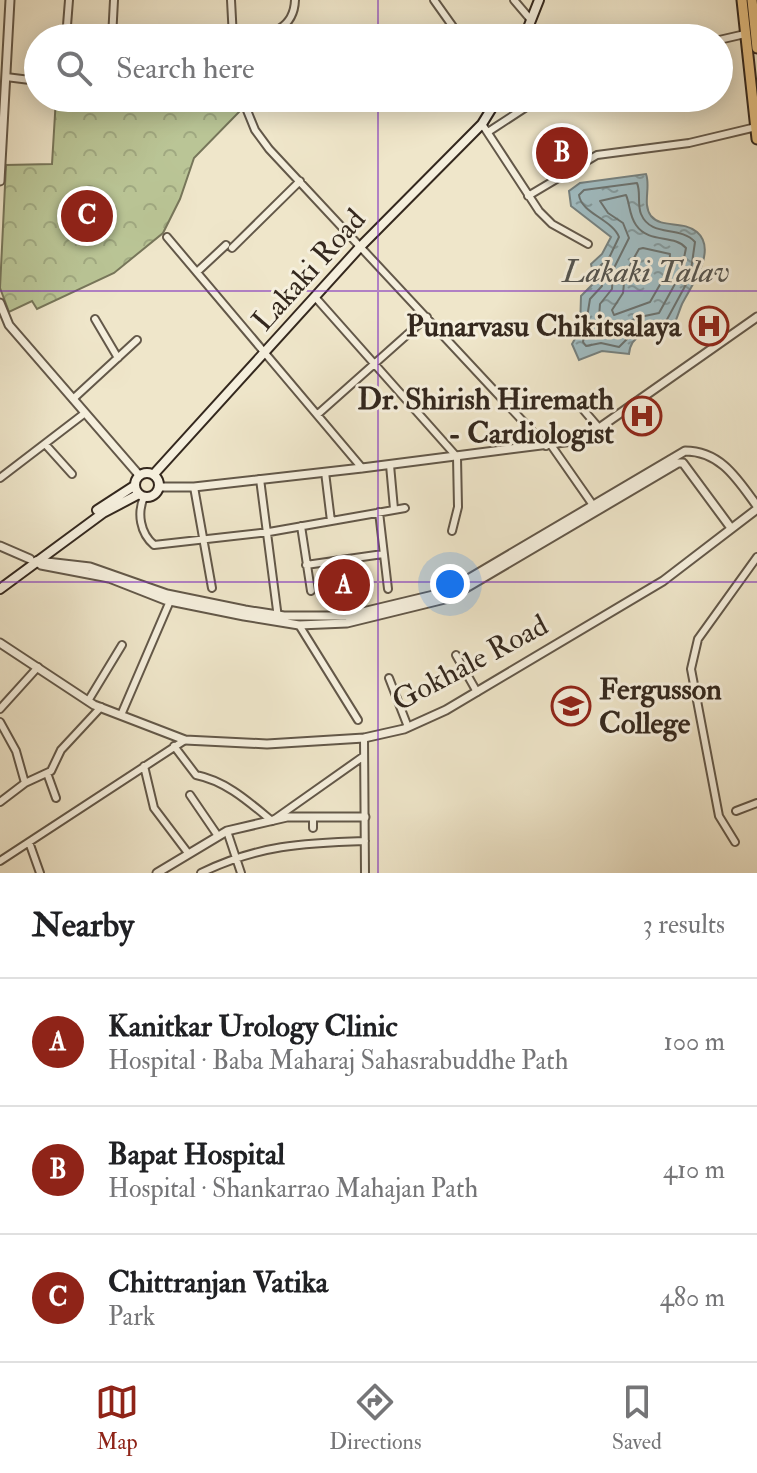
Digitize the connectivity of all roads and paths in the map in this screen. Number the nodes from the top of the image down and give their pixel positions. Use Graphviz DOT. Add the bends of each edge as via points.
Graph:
graph roads {
  1 [pos="10,0"];
  2 [pos="69,0"];
  3 [pos="114,0"];
  4 [pos="231,0"];
  5 [pos="295,0"];
  6 [pos="434,0"];
  7 [pos="514,0"];
  8 [pos="539,0"];
  9 [pos="742,0"];
  10 [pos="752,0"];
  11 [pos="531,20"];
  12 [pos="67,24"];
  13 [pos="113,24"];
  14 [pos="232,24"];
  15 [pos="287,24"];
  16 [pos="451,24"];
  17 [pos="529,24"];
  18 [pos="745,34"];
  19 [pos="733,37"];
  20 [pos="757,48"];
  21 [pos="4,52"];
  22 [pos="6,77"];
  23 [pos="24,79"];
  24 [pos="248,112"];
  25 [pos="489,112"];
  26 [pos="519,112"];
  27 [pos="2,114"];
  28 [pos="482,124"];
  29 [pos="756,127"];
  30 [pos="488,132"];
  31 [pos="757,139"];
  32 [pos="1,143"];
  33 [pos="1,156"];
  34 [pos="0,181"];
  35 [pos="300,181"];
  36 [pos="528,196"];
  37 [pos="167,237"];
  38 [pos="588,244"];
  39 [pos="360,247"];
  40 [pos="197,272"];
  41 [pos="315,297"];
  42 [pos="0,303"];
  43 [pos="427,317"];
  44 [pos="756,318"];
  45 [pos="95,319"];
  46 [pos="9,325"];
  47 [pos="0,332"];
  48 [pos="137,340"];
  49 [pos="265,353"];
  50 [pos="118,358"];
  51 [pos="374,364"];
  52 [pos="73,399"];
  53 [pos="581,407"];
  54 [pos="85,413"];
  55 [pos="318,414"];
  56 [pos="599,428"];
  57 [pos="45,444"];
  58 [pos="549,445"];
  59 [pos="457,457"];
  60 [pos="390,465"];
  61 [pos="362,468"];
  62 [pos="325,472"];
  63 [pos="72,474"];
  64 [pos="154,474"];
  65 [pos="139,475"];
  66 [pos="0,478"];
  67 [pos="260,479"];
  68 [pos="159,487"];
  69 [pos="194,487"];
  70 [pos="139,492"];
  71 [pos="405,508"];
  72 [pos="595,508"];
  73 [pos="757,508"];
  74 [pos="394,509"];
  75 [pos="379,512"];
  76 [pos="331,521"];
  77 [pos="301,526"];
  78 [pos="731,528"];
  79 [pos="452,531"];
  80 [pos="269,532"];
  81 [pos="203,539"];
  82 [pos="0,546"];
  83 [pos="383,554"];
  84 [pos="757,557"];
  85 [pos="33,560"];
  86 [pos="306,565"];
  87 [pos="0,582"];
  88 [pos="212,588"];
  89 [pos="0,589"];
  90 [pos="388,589"];
  91 [pos="311,591"];
  92 [pos="170,601"];
  93 [pos="382,612"];
  94 [pos="278,618"];
  95 [pos="299,625"];
  96 [pos="0,643"];
  97 [pos="122,645"];
  98 [pos="456,655"];
  99 [pos="38,667"];
  100 [pos="389,678"];
  101 [pos="477,692"];
  102 [pos="88,701"];
  103 [pos="101,707"];
  104 [pos="0,709"];
  105 [pos="121,715"];
  106 [pos="358,720"];
  107 [pos="0,722"];
  108 [pos="408,727"];
  109 [pos="364,738"];
  110 [pos="185,740"];
  111 [pos="174,746"];
  112 [pos="364,756"];
  113 [pos="144,766"];
  114 [pos="47,773"];
  115 [pos="25,783"];
  116 [pos="190,795"];
  117 [pos="56,798"];
  118 [pos="0,802"];
  119 [pos="757,803"];
  120 [pos="736,811"];
  121 [pos="313,817"];
  122 [pos="365,817"];
  123 [pos="272,821"];
  124 [pos="313,828"];
  125 [pos="227,831"];
  126 [pos="218,836"];
  127 [pos="365,841"];
  128 [pos="29,842"];
  129 [pos="735,842"];
  130 [pos="188,853"];
  131 [pos="235,856"];
  132 [pos="1,858"];
  133 [pos="40,873"];
  134 [pos="157,873"];
  135 [pos="201,873"];
  136 [pos="241,873"];
  137 [pos="365,873"];
  1 -- 21 [label="street"];
  2 -- 12 [label="street"];
  3 -- 13 [label="street"];
  4 -- 14 [label="street"];
  5 -- 15 [label="street"];
  6 -- 16 [label="street"];
  7 -- 11 [label="street"];
  8 -- 11 [label="main road"];
  9 -- 18 [label="main road"];
  10 -- 20 [label="main road"];
  11 -- 17 [label="main road"];
  18 -- 19 [label="street"];
  18 -- 29 [label="main road"];
  21 -- 22 [label="street"];
  22 -- 23 [label="street"];
  22 -- 27 [label="street"];
  24 -- 35 [label="street" via="255,130"];
  25 -- 28 [label="main road, Lakaki Road"];
  26 -- 30 [label="street"];
  27 -- 32 [label="street"];
  28 -- 30 [label="street"];
  28 -- 39 [label="main road, Lakaki Road"];
  29 -- 31 [label="main road"];
  29 -- 36 [label="street" via="689,143 597,155"];
  30 -- 36 [label="street"];
  32 -- 33 [label="street"];
  33 -- 34 [label="street"];
  35 -- 39 [label="street"];
  35 -- 40 [label="street"];
  36 -- 38 [label="street" via="552,224"];
  37 -- 40 [label="street"];
  39 -- 41 [label="main road, Lakaki Road"];
  39 -- 43 [label="street"];
  40 -- 49 [label="street"];
  41 -- 49 [label="main road, Lakaki Road"];
  41 -- 51 [label="street"];
  42 -- 46 [label="street"];
  43 -- 51 [label="street"];
  43 -- 58 [label="street"];
  44 -- 56 [label="street"];
  45 -- 50 [label="street"];
  46 -- 47 [label="street"];
  46 -- 52 [label="street"];
  48 -- 50 [label="street"];
  49 -- 55 [label="street"];
  49 -- 64 [label="main road, Lakaki Road"];
  50 -- 52 [label="street"];
  51 -- 55 [label="street"];
  51 -- 59 [label="street"];
  52 -- 54 [label="street"];
  53 -- 56 [label="street"];
  54 -- 57 [label="street"];
  54 -- 65 [label="street"];
  55 -- 61 [label="street"];
  56 -- 58 [label="street"];
  57 -- 63 [label="street"];
  57 -- 66 [label="street"];
  58 -- 59 [label="street"];
  58 -- 72 [label="street"];
  59 -- 60 [label="street"];
  59 -- 79 [label="street" via="458,507"];
  60 -- 61 [label="street"];
  60 -- 74 [label="street"];
  61 -- 62 [label="street"];
  62 -- 67 [label="street"];
  62 -- 76 [label="street"];
  64 -- 65 [label="main road"];
  64 -- 68 [label="main road"];
  65 -- 70 [label="main road"];
  67 -- 69 [label="street"];
  67 -- 80 [label="street"];
  68 -- 69 [label="street"];
  68 -- 70 [label="main road" via="154,495"];
  69 -- 81 [label="street"];
  70 -- 81 [label="street" via="141,521 154,545"];
  70 -- 85 [label="main road"];
  71 -- 74 [label="street"];
  72 -- 73 [label="street" via="676,454 698,451 730,468"];
  72 -- 78 [label="street" via="683,463"];
  72 -- 93 [label="street" via="446,592"];
  73 -- 78 [label="street, Gokhale Road"];
  74 -- 75 [label="street"];
  75 -- 76 [label="street"];
  75 -- 83 [label="street"];
  76 -- 77 [label="street"];
  77 -- 80 [label="street"];
  77 -- 86 [label="street"];
  78 -- 101 [label="street, Gokhale Road" via="663,581"];
  80 -- 81 [label="street"];
  80 -- 94 [label="street"];
  81 -- 88 [label="street"];
  82 -- 85 [label="street"];
  83 -- 86 [label="street"];
  83 -- 90 [label="street"];
  84 -- 129 [label="street" via="698,639 691,669 719,816"];
  85 -- 87 [label="main road"];
  85 -- 89 [label="main road"];
  85 -- 92 [label="street" via="109,578"];
  85 -- 94 [label="street" via="90,567 167,594"];
  86 -- 91 [label="street"];
  92 -- 94 [label="street"];
  92 -- 105 [label="street"];
  93 -- 94 [label="street"];
  93 -- 95 [label="street" via="347,623"];
  94 -- 95 [label="street"];
  95 -- 106 [label="street"];
  96 -- 99 [label="street, Gokhale Road"];
  97 -- 102 [label="street"];
  98 -- 101 [label="street"];
  99 -- 102 [label="street, Gokhale Road"];
  99 -- 104 [label="street"];
  100 -- 108 [label="street"];
  101 -- 108 [label="street, Gokhale Road"];
  102 -- 103 [label="street, Gokhale Road"];
  103 -- 105 [label="street, Gokhale Road"];
  103 -- 114 [label="street"];
  105 -- 110 [label="street, Gokhale Road"];
  107 -- 115 [label="street"];
  108 -- 109 [label="street, Gokhale Road"];
  109 -- 110 [label="street, Gokhale Road" via="267,744"];
  109 -- 112 [label="street"];
  110 -- 111 [label="street"];
  111 -- 113 [label="street"];
  111 -- 123 [label="street" via="196,775 244,797"];
  112 -- 122 [label="street"];
  112 -- 123 [label="street"];
  113 -- 128 [label="street"];
  113 -- 130 [label="street" via="154,808"];
  114 -- 115 [label="street"];
  114 -- 117 [label="street"];
  115 -- 118 [label="street"];
  116 -- 126 [label="street"];
  119 -- 120 [label="street"];
  121 -- 122 [label="street"];
  121 -- 123 [label="street"];
  121 -- 124 [label="street"];
  122 -- 127 [label="street"];
  123 -- 125 [label="street"];
  125 -- 126 [label="street"];
  125 -- 131 [label="street"];
  126 -- 130 [label="street"];
  127 -- 131 [label="street" via="306,842"];
  127 -- 137 [label="street"];
  128 -- 132 [label="street"];
  128 -- 133 [label="street"];
  130 -- 134 [label="street"];
  131 -- 135 [label="street"];
  131 -- 136 [label="street"];
}
